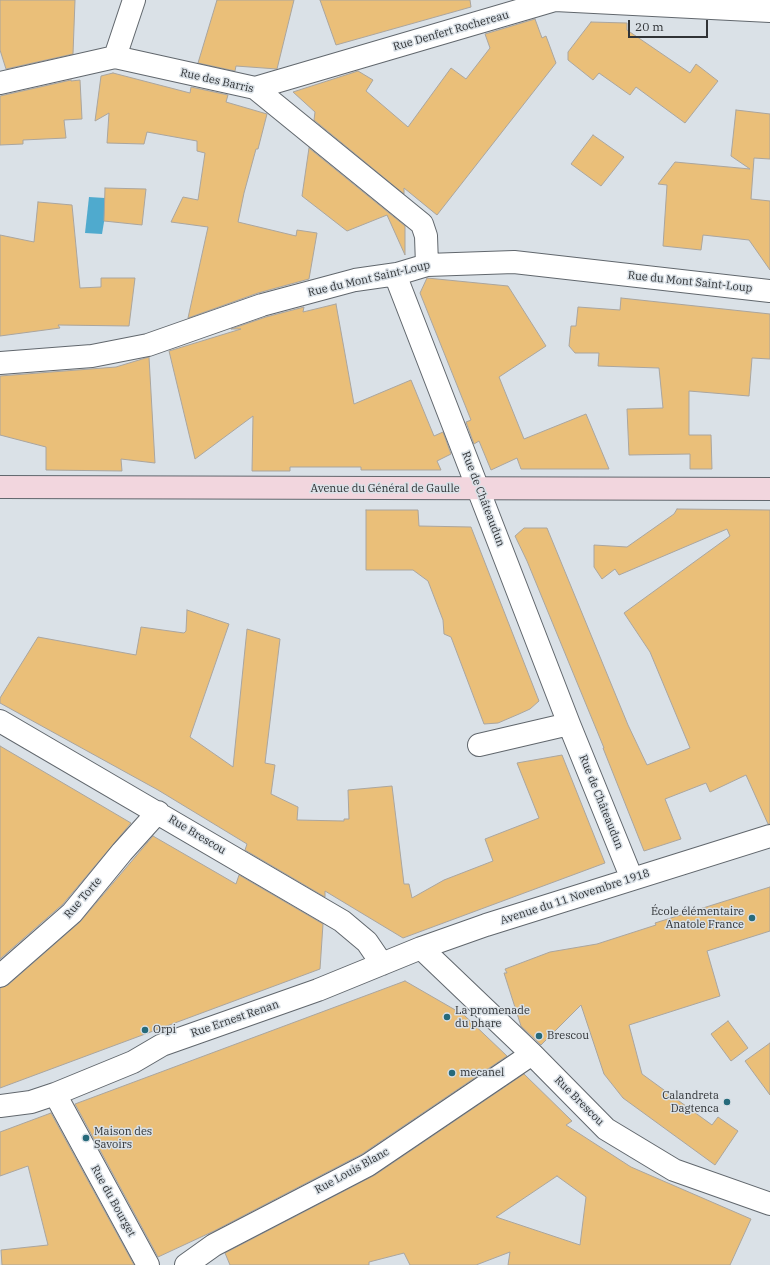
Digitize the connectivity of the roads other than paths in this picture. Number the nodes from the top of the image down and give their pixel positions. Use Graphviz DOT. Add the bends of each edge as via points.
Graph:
graph roads {
  1 [pos="134,0"];
  2 [pos="770,11"];
  3 [pos="115,57"];
  4 [pos="0,83"];
  5 [pos="256,88"];
  6 [pos="427,265"];
  7 [pos="397,274"];
  8 [pos="770,291"];
  9 [pos="0,363"];
  10 [pos="0,487"];
  11 [pos="480,489"];
  12 [pos="770,489"];
  13 [pos="0,721"];
  14 [pos="569,724"];
  15 [pos="479,745"];
  16 [pos="158,812"];
  17 [pos="770,836"];
  18 [pos="632,879"];
  19 [pos="421,948"];
  20 [pos="382,964"];
  21 [pos="0,976"];
  22 [pos="532,1054"];
  23 [pos="55,1094"];
  24 [pos="0,1106"];
  25 [pos="770,1204"];
  26 [pos="148,1265"];
  27 [pos="186,1265"];
  1 -- 3 [label="street"];
  2 -- 5 [label="street, Rue Denfert Rochereau" via="555,0"];
  3 -- 4 [label="street, Rue des Barris"];
  3 -- 5 [label="street, Rue des Barris"];
  5 -- 6 [label="street, Rue des Barris" via="422,224 426,236"];
  6 -- 7 [label="street, Rue du Mont Saint-Loup"];
  6 -- 8 [label="street, Rue du Mont Saint-Loup" via="514,262"];
  7 -- 9 [label="street, Rue du Mont Saint-Loup" via="355,280 262,304 148,345 92,356"];
  7 -- 11 [label="street, Rue de Châteaudun"];
  10 -- 11 [label="main road, Avenue du Général de Gaulle"];
  11 -- 12 [label="main road, Avenue du Général de Gaulle"];
  11 -- 14 [label="street, Rue de Châteaudun"];
  13 -- 16 [label="street, Rue Brescou"];
  14 -- 15 [label="street"];
  14 -- 18 [label="street, Rue de Châteaudun"];
  16 -- 20 [label="street, Rue Brescou" via="342,921 367,942"];
  16 -- 21 [label="street, Rue Torte" via="72,912"];
  17 -- 18 [label="street, Avenue du 11 Novembre 1918"];
  18 -- 19 [label="street, Avenue du 11 Novembre 1918"];
  19 -- 20 [label="street, Avenue du 11 Novembre 1918"];
  19 -- 22 [label="street, Rue Brescou"];
  20 -- 23 [label="street, Rue Ernest Renan" via="318,990 162,1045 133,1062"];
  22 -- 25 [label="street, Rue Brescou" via="606,1129 674,1170"];
  22 -- 27 [label="street, Rue Louis Blanc" via="368,1165 214,1245"];
  23 -- 24 [label="street, Rue Ernest Renan" via="31,1102"];
  23 -- 26 [label="street, Rue du Bourget"];
}
